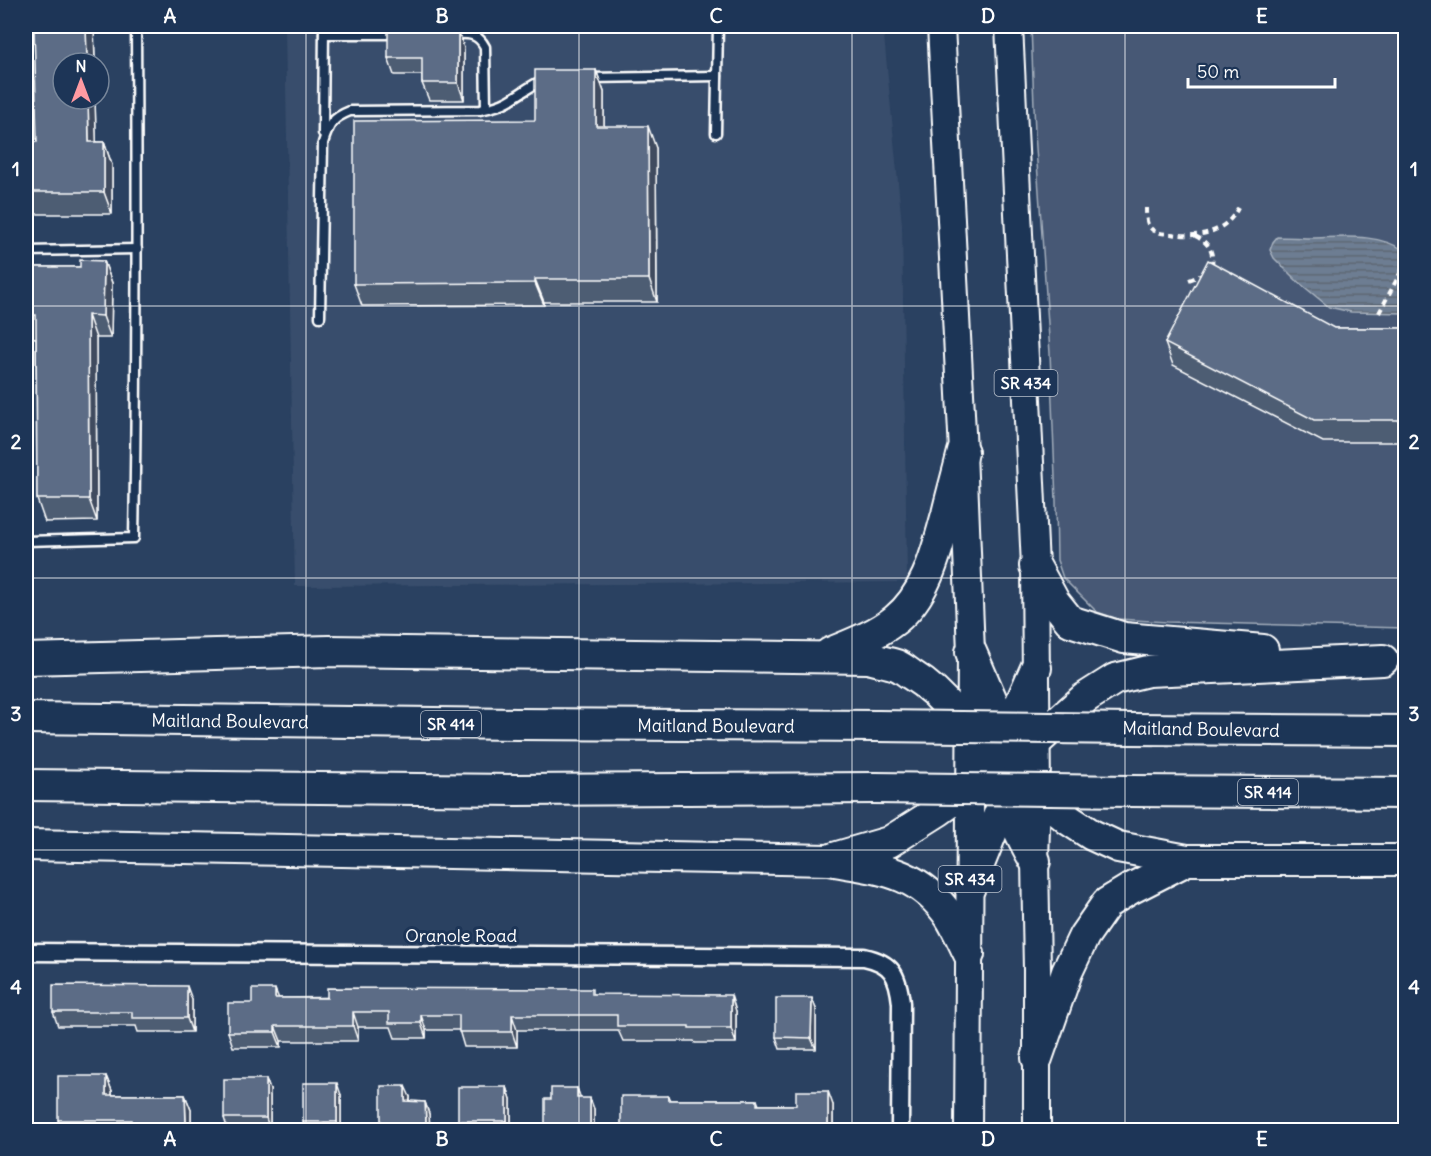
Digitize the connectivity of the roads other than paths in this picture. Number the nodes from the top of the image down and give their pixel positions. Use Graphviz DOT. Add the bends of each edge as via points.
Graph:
graph roads {
  1 [pos="136,26"];
  2 [pos="718,26"];
  3 [pos="941,26"];
  4 [pos="1009,26"];
  5 [pos="324,30"];
  6 [pos="404,34"];
  7 [pos="438,34"];
  8 [pos="717,76"];
  9 [pos="549,78"];
  10 [pos="582,78"];
  11 [pos="486,108"];
  12 [pos="716,133"];
  13 [pos="323,143"];
  14 [pos="137,249"];
  15 [pos="26,251"];
  16 [pos="320,317"];
  17 [pos="963,452"];
  18 [pos="26,541"];
  19 [pos="1035,566"];
  20 [pos="970,652"];
  21 [pos="26,659"];
  22 [pos="815,659"];
  23 [pos="1394,660"];
  24 [pos="1036,668"];
  25 [pos="26,718"];
  26 [pos="1406,731"];
  27 [pos="970,734"];
  28 [pos="1006,736"];
  29 [pos="1036,741"];
  30 [pos="1021,768"];
  31 [pos="979,776"];
  32 [pos="26,785"];
  33 [pos="1037,793"];
  34 [pos="1406,793"];
  35 [pos="1005,799"];
  36 [pos="26,845"];
  37 [pos="829,860"];
  38 [pos="1187,860"];
  39 [pos="1406,860"];
  40 [pos="1035,861"];
  41 [pos="970,887"];
  42 [pos="26,952"];
  43 [pos="970,962"];
  44 [pos="1037,1058"];
  45 [pos="900,1131"];
  46 [pos="968,1131"];
  47 [pos="1037,1131"];
  1 -- 14 [label="lane"];
  2 -- 8 [label="lane"];
  3 -- 17 [label="main road"];
  4 -- 19 [label="main road, SR 434"];
  5 -- 6 [label="lane"];
  5 -- 13 [label="lane"];
  7 -- 11 [label="lane" via="472,34 481,39 485,47"];
  8 -- 10 [label="lane"];
  8 -- 12 [label="lane"];
  9 -- 11 [label="lane" via="508,101"];
  11 -- 13 [label="lane" via="350,111 336,116"];
  13 -- 16 [label="lane"];
  14 -- 15 [label="lane"];
  14 -- 18 [label="lane" via="134,538"];
  17 -- 20 [label="main road"];
  17 -- 22 [label="highway" via="940,539 928,573 910,605 896,620 863,640"];
  19 -- 23 [label="highway" via="1054,602 1070,621 1124,638"];
  19 -- 24 [label="main road, SR 434"];
  20 -- 27 [label="main road"];
  20 -- 28 [label="highway"];
  21 -- 22 [label="highway" via="329,651"];
  22 -- 27 [label="highway" via="869,658 897,666 939,695"];
  23 -- 29 [label="highway" via="1148,671 1115,679 1085,698"];
  24 -- 28 [label="highway"];
  24 -- 29 [label="main road, SR 434"];
  25 -- 26 [label="highway, Maitland Boulevard / SR 414, bridge"];
  27 -- 31 [label="highway"];
  28 -- 30 [label="highway"];
  28 -- 31 [label="highway"];
  29 -- 30 [label="highway"];
  29 -- 33 [label="main road, SR 434"];
  30 -- 33 [label="highway"];
  30 -- 35 [label="highway"];
  31 -- 35 [label="highway"];
  31 -- 37 [label="highway" via="938,811 889,842"];
  31 -- 41 [label="main road, SR 434"];
  32 -- 34 [label="highway, SR 414, bridge"];
  33 -- 38 [label="highway" via="1069,820 1109,843"];
  33 -- 40 [label="main road, SR 434"];
  35 -- 40 [label="highway"];
  35 -- 41 [label="highway"];
  36 -- 37 [label="highway"];
  37 -- 43 [label="highway" via="891,871 930,892 950,917"];
  38 -- 39 [label="highway"];
  38 -- 44 [label="highway" via="1107,903 1084,936 1067,972"];
  40 -- 44 [label="main road, SR 434"];
  41 -- 43 [label="main road, SR 434"];
  42 -- 45 [label="street, Oranole Road" via="864,957 892,970 897,980 901,1003"];
  43 -- 46 [label="main road, SR 434"];
  44 -- 47 [label="main road, SR 434"];
}
